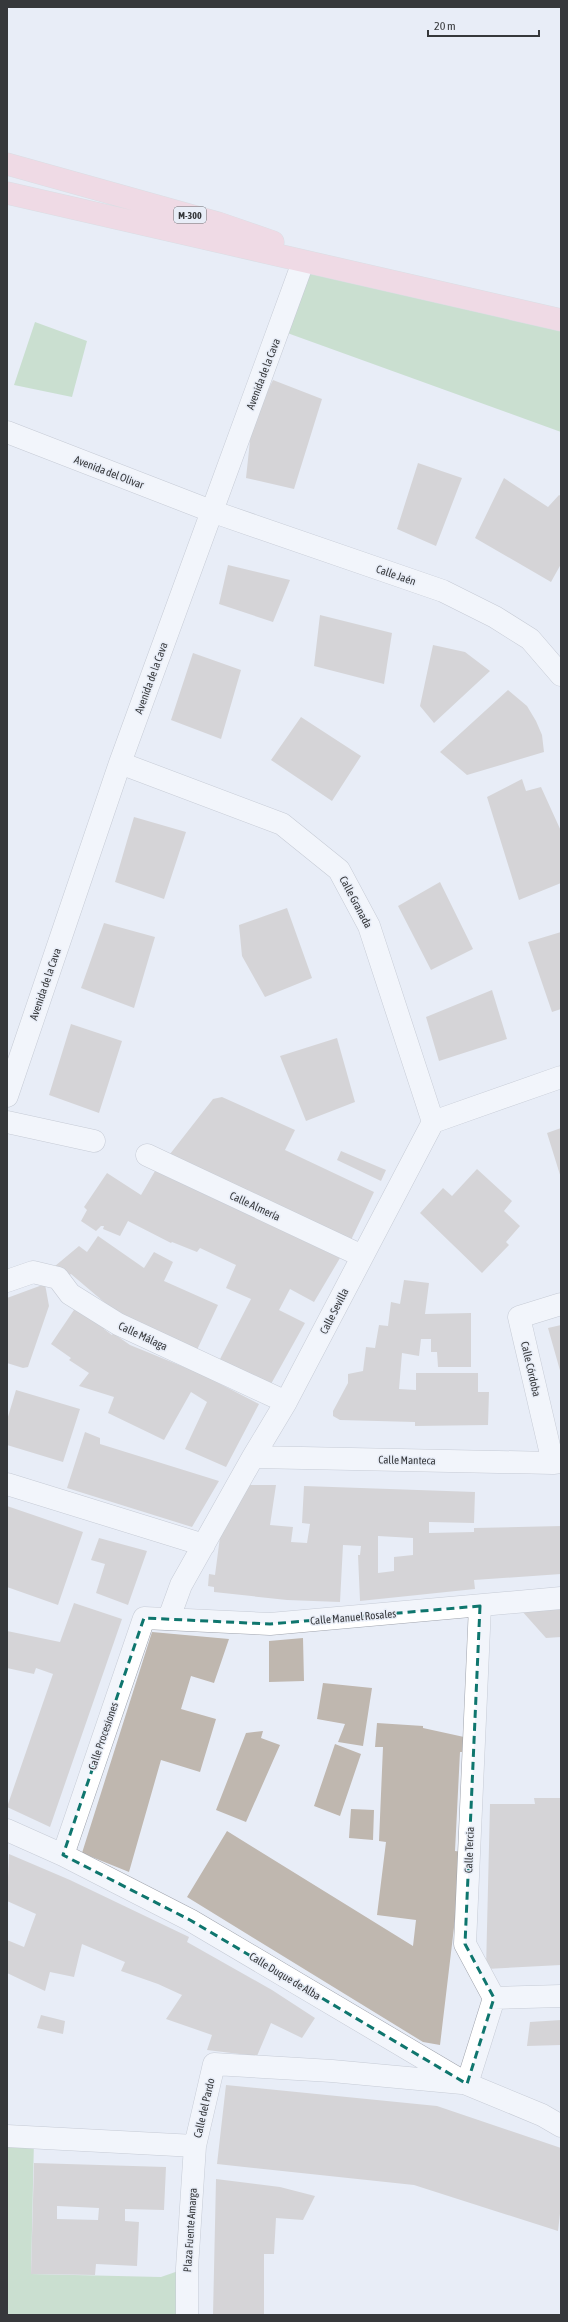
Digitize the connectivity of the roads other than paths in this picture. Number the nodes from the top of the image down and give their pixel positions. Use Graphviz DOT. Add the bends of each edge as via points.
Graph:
graph roads {
  1 [pos="7,164"];
  2 [pos="7,193"];
  3 [pos="303,262"];
  4 [pos="370,276"];
  5 [pos="561,311"];
  6 [pos="531,314"];
  7 [pos="561,320"];
  8 [pos="7,432"];
  9 [pos="211,512"];
  10 [pos="561,675"];
  11 [pos="120,763"];
  12 [pos="561,1077"];
  13 [pos="7,1096"];
  14 [pos="7,1122"];
  15 [pos="433,1122"];
  16 [pos="94,1141"];
  17 [pos="147,1156"];
  18 [pos="362,1256"];
  19 [pos="7,1281"];
  20 [pos="561,1304"];
  21 [pos="286,1402"];
  22 [pos="252,1457"];
  23 [pos="557,1462"];
  24 [pos="7,1484"];
  25 [pos="204,1545"];
  26 [pos="561,1598"];
  27 [pos="480,1606"];
  28 [pos="144,1618"];
  29 [pos="169,1618"];
  30 [pos="7,1830"];
  31 [pos="63,1855"];
  32 [pos="561,1996"];
  33 [pos="494,1998"];
  34 [pos="467,2084"];
  35 [pos="561,2126"];
  36 [pos="7,2136"];
  37 [pos="195,2146"];
  38 [pos="187,2315"];
  1 -- 4 [label="main road, M-300" via="218,224"];
  2 -- 3 [label="main road, M-300"];
  3 -- 4 [label="main road, M-300"];
  3 -- 9 [label="street, Avenida de la Cava" via="292,298"];
  4 -- 6 [label="main road, M-300"];
  5 -- 6 [label="main road, M-300"];
  6 -- 7 [label="main road, M-300"];
  8 -- 9 [label="street, Avenida del Olivar"];
  9 -- 10 [label="street, Calle Jaén" via="442,591 495,617 530,639"];
  9 -- 11 [label="street, Avenida de la Cava"];
  11 -- 13 [label="street, Avenida de la Cava"];
  11 -- 15 [label="street, Calle Granada" via="282,824 339,870 370,926"];
  12 -- 15 [label="street"];
  14 -- 16 [label="street"];
  15 -- 18 [label="street, Calle Sevilla"];
  17 -- 18 [label="street, Calle Almería"];
  18 -- 21 [label="street, Calle Sevilla"];
  19 -- 21 [label="street, Calle Málaga" via="33,1272 58,1278 70,1294 118,1324"];
  20 -- 23 [label="street, Calle Córdoba" via="519,1316"];
  21 -- 22 [label="street, Calle Sevilla"];
  22 -- 23 [label="street, Calle Manteca"];
  22 -- 25 [label="street, Calle Sevilla"];
  24 -- 25 [label="street"];
  25 -- 29 [label="street, Calle Sevilla" via="181,1585"];
  26 -- 27 [label="street, Calle Manuel Rosales"];
  27 -- 29 [label="street, Calle Manuel Rosales" via="270,1624"];
  27 -- 33 [label="street, Calle Tercia" via="465,1944"];
  28 -- 29 [label="street, Calle Manuel Rosales"];
  28 -- 31 [label="street, Calle Procesiones"];
  30 -- 31 [label="street, Calle Duque de Alba"];
  31 -- 34 [label="street, Calle Duque de Alba" via="190,1920"];
  32 -- 33 [label="street"];
  33 -- 34 [label="street"];
  34 -- 35 [label="street, Calle Duque de Alba"];
  34 -- 37 [label="street, Calle del Pardo" via="332,2071 214,2064"];
  36 -- 37 [label="street, Calle del Pardo"];
  37 -- 38 [label="street, Plaza Fuente Amarga" via="186,2274"];
}
